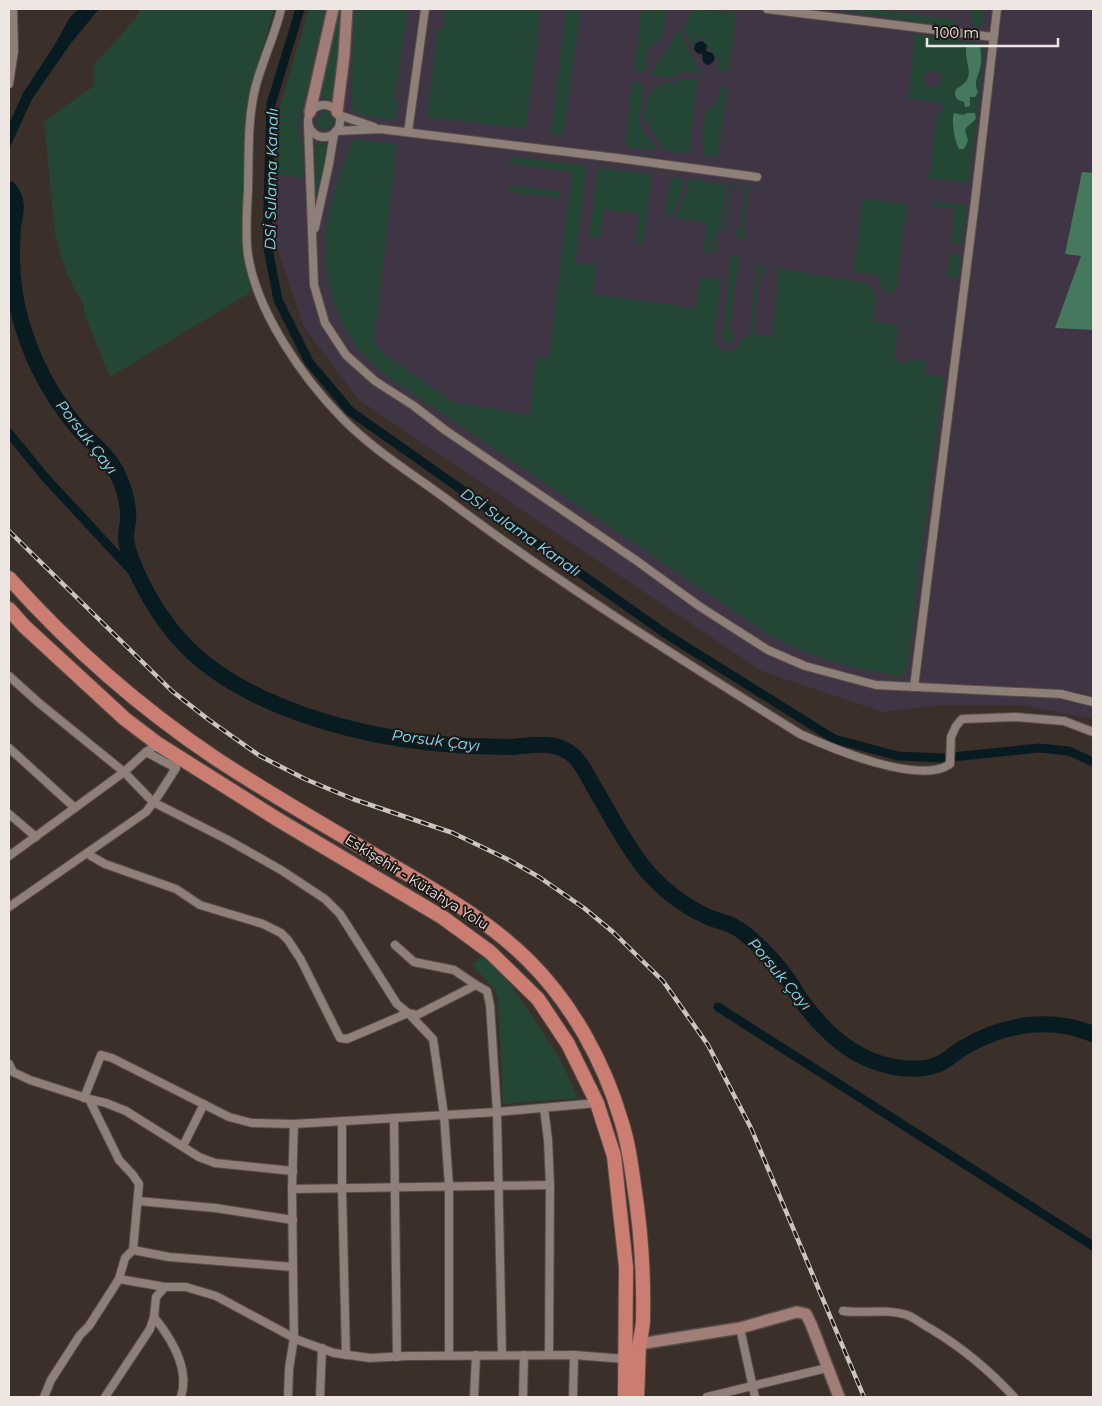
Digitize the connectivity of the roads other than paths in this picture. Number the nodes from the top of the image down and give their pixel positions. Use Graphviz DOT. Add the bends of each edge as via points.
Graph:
graph roads {
  1 [pos="13,9"];
  2 [pos="281,9"];
  3 [pos="333,9"];
  4 [pos="347,9"];
  5 [pos="425,9"];
  6 [pos="767,9"];
  7 [pos="997,9"];
  8 [pos="993,37"];
  9 [pos="9,84"];
  10 [pos="338,114"];
  11 [pos="309,118"];
  12 [pos="380,129"];
  13 [pos="335,132"];
  14 [pos="408,132"];
  15 [pos="757,177"];
  16 [pos="312,240"];
  17 [pos="9,578"];
  18 [pos="9,608"];
  19 [pos="9,676"];
  20 [pos="914,687"];
  21 [pos="1093,702"];
  22 [pos="1093,732"];
  23 [pos="158,744"];
  24 [pos="9,748"];
  25 [pos="146,752"];
  26 [pos="124,772"];
  27 [pos="153,802"];
  28 [pos="75,808"];
  29 [pos="9,814"];
  30 [pos="36,836"];
  31 [pos="88,852"];
  32 [pos="9,856"];
  33 [pos="9,906"];
  34 [pos="395,945"];
  35 [pos="476,985"];
  36 [pos="408,1013"];
  37 [pos="9,1064"];
  38 [pos="87,1099"];
  39 [pos="598,1103"];
  40 [pos="204,1104"];
  41 [pos="544,1108"];
  42 [pos="497,1112"];
  43 [pos="444,1115"];
  44 [pos="394,1118"];
  45 [pos="342,1121"];
  46 [pos="294,1124"];
  47 [pos="183,1146"];
  48 [pos="293,1171"];
  49 [pos="498,1185"];
  50 [pos="550,1185"];
  51 [pos="396,1186"];
  52 [pos="449,1186"];
  53 [pos="342,1188"];
  54 [pos="292,1189"];
  55 [pos="138,1201"];
  56 [pos="293,1220"];
  57 [pos="132,1250"];
  58 [pos="293,1267"];
  59 [pos="119,1279"];
  60 [pos="164,1287"];
  61 [pos="843,1311"];
  62 [pos="154,1317"];
  63 [pos="740,1328"];
  64 [pos="294,1338"];
  65 [pos="640,1344"];
  66 [pos="322,1348"];
  67 [pos="346,1355"];
  68 [pos="449,1355"];
  69 [pos="476,1355"];
  70 [pos="502,1355"];
  71 [pos="524,1355"];
  72 [pos="550,1355"];
  73 [pos="574,1355"];
  74 [pos="397,1356"];
  75 [pos="625,1359"];
  76 [pos="827,1368"];
  77 [pos="752,1385"];
  78 [pos="183,1395"];
  79 [pos="45,1396"];
  80 [pos="105,1397"];
  81 [pos="288,1397"];
  82 [pos="320,1397"];
  83 [pos="474,1397"];
  84 [pos="523,1397"];
  85 [pos="573,1397"];
  86 [pos="625,1397"];
  87 [pos="637,1397"];
  88 [pos="707,1397"];
  89 [pos="755,1397"];
  90 [pos="839,1397"];
  91 [pos="1014,1397"];
  1 -- 9 [label="street" via="14,51"];
  2 -- 22 [label="street" via="256,85 249,124 248,254 256,286 278,334 294,361 341,417 370,442 538,565 800,734 827,747 895,767 927,772 950,764 951,737 962,719 1015,717 1064,721"];
  3 -- 11 [label="street"];
  4 -- 10 [label="street"];
  5 -- 14 [label="street"];
  6 -- 8 [label="street"];
  7 -- 8 [label="street"];
  8 -- 20 [label="street"];
  10 -- 11 [label="street" via="331,106 324,105 316,107"];
  10 -- 12 [label="street"];
  10 -- 13 [label="street" via="340,123"];
  11 -- 13 [label="street" via="312,131 318,136 326,137"];
  11 -- 16 [label="street"];
  12 -- 13 [label="street"];
  12 -- 14 [label="street"];
  13 -- 16 [label="street"];
  14 -- 15 [label="street"];
  16 -- 20 [label="street" via="314,285 326,323 346,354 376,381 699,606 768,650 804,666 839,676 876,685"];
  17 -- 65 [label="highway, Eskişehir - Kütahya Yolu" via="95,666 163,720 215,758 483,921 550,984 598,1061 629,1149 643,1264"];
  18 -- 23 [label="highway, Eskişehir - Kütahya Yolu" via="24,626 125,719"];
  19 -- 26 [label="street"];
  20 -- 21 [label="street" via="1061,694"];
  23 -- 25 [label="street"];
  23 -- 39 [label="highway, Eskişehir - Kütahya Yolu" via="442,917 490,952 538,999 568,1044"];
  24 -- 28 [label="street"];
  25 -- 26 [label="street"];
  25 -- 27 [label="street" via="176,768"];
  26 -- 27 [label="street"];
  26 -- 28 [label="street"];
  27 -- 31 [label="street" via="146,812"];
  27 -- 36 [label="street" via="281,870 325,899 340,914 397,1004"];
  28 -- 30 [label="street"];
  29 -- 30 [label="street"];
  30 -- 32 [label="street"];
  31 -- 33 [label="street"];
  31 -- 36 [label="street" via="105,864 176,889 200,905 263,924 281,933 301,960 340,1038 346,1039"];
  34 -- 35 [label="street" via="414,962 454,970"];
  35 -- 36 [label="street" via="417,1015"];
  35 -- 42 [label="street" via="487,991"];
  36 -- 43 [label="street" via="432,1039"];
  37 -- 38 [label="street" via="13,1072 30,1080"];
  38 -- 40 [label="street" via="102,1056"];
  38 -- 47 [label="street" via="126,1110"];
  38 -- 55 [label="street" via="119,1160 134,1174 139,1184"];
  39 -- 41 [label="street"];
  39 -- 75 [label="highway, Eskişehir - Kütahya Yolu" via="614,1156 626,1266"];
  40 -- 46 [label="street" via="252,1124"];
  40 -- 47 [label="street"];
  41 -- 42 [label="street"];
  41 -- 50 [label="street"];
  42 -- 43 [label="street"];
  42 -- 49 [label="street"];
  43 -- 44 [label="street"];
  43 -- 52 [label="street"];
  44 -- 45 [label="street"];
  44 -- 51 [label="street"];
  45 -- 46 [label="street"];
  45 -- 53 [label="street"];
  46 -- 48 [label="street"];
  47 -- 48 [label="street" via="215,1162"];
  48 -- 54 [label="street"];
  49 -- 50 [label="street"];
  49 -- 52 [label="street"];
  49 -- 70 [label="street"];
  50 -- 72 [label="street"];
  51 -- 52 [label="street"];
  51 -- 53 [label="street"];
  51 -- 74 [label="street"];
  52 -- 68 [label="street"];
  53 -- 54 [label="street"];
  53 -- 67 [label="street"];
  54 -- 56 [label="street"];
  55 -- 56 [label="street"];
  55 -- 57 [label="street"];
  56 -- 58 [label="street"];
  57 -- 58 [label="street" via="168,1257"];
  57 -- 59 [label="street" via="125,1258"];
  58 -- 64 [label="street"];
  59 -- 60 [label="street"];
  59 -- 79 [label="street" via="75,1342 51,1380"];
  60 -- 62 [label="street" via="156,1297"];
  60 -- 64 [label="street" via="186,1287 216,1296"];
  61 -- 91 [label="street" via="881,1310 907,1316 967,1352"];
  62 -- 78 [label="street" via="166,1331 179,1357"];
  62 -- 80 [label="street" via="150,1329"];
  63 -- 65 [label="street"];
  63 -- 76 [label="street" via="797,1312 806,1314"];
  63 -- 77 [label="street"];
  64 -- 66 [label="street"];
  64 -- 81 [label="street"];
  65 -- 87 [label="highway, Eskişehir - Kütahya Yolu"];
  66 -- 67 [label="street"];
  66 -- 82 [label="street"];
  67 -- 74 [label="street" via="370,1358"];
  68 -- 69 [label="street"];
  68 -- 74 [label="street"];
  69 -- 70 [label="street"];
  69 -- 83 [label="street"];
  70 -- 71 [label="street"];
  71 -- 72 [label="street"];
  71 -- 84 [label="street"];
  72 -- 73 [label="street"];
  73 -- 75 [label="street"];
  73 -- 85 [label="street"];
  75 -- 86 [label="highway, Eskişehir - Kütahya Yolu"];
  76 -- 77 [label="street"];
  76 -- 90 [label="street"];
  77 -- 88 [label="street"];
  77 -- 89 [label="street"];
}
